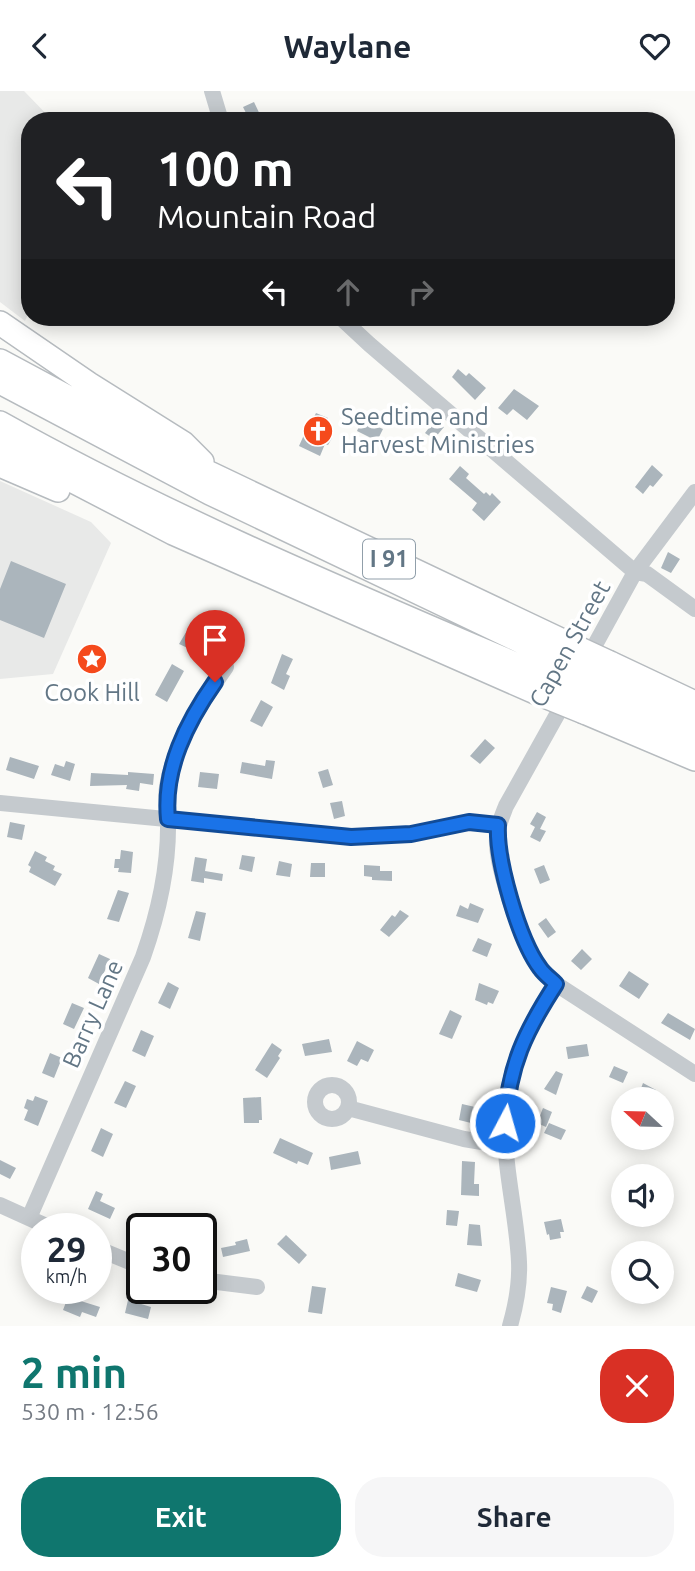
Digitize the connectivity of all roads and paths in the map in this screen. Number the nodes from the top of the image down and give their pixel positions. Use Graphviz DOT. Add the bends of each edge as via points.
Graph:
graph roads {
  1 [pos="212,91"];
  2 [pos="218,112"];
  3 [pos="0,323"];
  4 [pos="350,326"];
  5 [pos="0,361"];
  6 [pos="0,382"];
  7 [pos="0,398"];
  8 [pos="0,409"];
  9 [pos="0,423"];
  10 [pos="0,443"];
  11 [pos="0,465"];
  12 [pos="209,473"];
  13 [pos="695,492"];
  14 [pos="156,525"];
  15 [pos="635,572"];
  16 [pos="421,593"];
  17 [pos="382,606"];
  18 [pos="695,609"];
  19 [pos="226,667"];
  20 [pos="555,669"];
  21 [pos="597,688"];
  22 [pos="695,703"];
  23 [pos="695,723"];
  24 [pos="695,739"];
  25 [pos="695,759"];
  26 [pos="0,803"];
  27 [pos="168,819"];
  28 [pos="498,825"];
  29 [pos="556,984"];
  30 [pos="695,1074"];
  31 [pos="348,1108"];
  32 [pos="506,1146"];
  33 [pos="0,1205"];
  34 [pos="31,1213"];
  35 [pos="21,1214"];
  36 [pos="217,1282"];
  37 [pos="257,1287"];
  38 [pos="510,1326"];
  1 -- 2 [label="street"];
  3 -- 12 [label="highway" via="183,443"];
  4 -- 15 [label="street"];
  5 -- 12 [label="highway, I 91"];
  6 -- 16 [label="highway" via="169,472"];
  7 -- 16 [label="highway" via="212,509"];
  8 -- 17 [label="highway" via="157,496"];
  9 -- 17 [label="highway" via="170,512"];
  10 -- 14 [label="highway, I 91"];
  11 -- 14 [label="highway" via="119,519"];
  12 -- 20 [label="highway, I 91"];
  13 -- 15 [label="street, Capen Street"];
  14 -- 20 [label="highway, I 91" via="273,579"];
  15 -- 18 [label="street" via="647,574"];
  15 -- 28 [label="street, Capen Street"];
  16 -- 20 [label="highway"];
  17 -- 20 [label="highway"];
  19 -- 27 [label="street, Barry Lane" via="181,741 167,787"];
  20 -- 21 [label="highway, I 91, bridge"];
  20 -- 21 [label="highway, I 91, bridge"];
  21 -- 22 [label="highway, I 91"];
  21 -- 23 [label="highway"];
  21 -- 24 [label="highway"];
  21 -- 25 [label="highway, I 91"];
  26 -- 27 [label="street"];
  27 -- 28 [label="street" via="351,837 411,834 469,822"];
  27 -- 34 [label="street, Barry Lane" via="158,915"];
  28 -- 29 [label="street" via="502,873 527,946 540,969"];
  29 -- 30 [label="street"];
  29 -- 32 [label="street" via="530,1023 512,1072"];
  31 -- 32 [label="street"];
  32 -- 38 [label="street" via="520,1264"];
  33 -- 35 [label="street"];
  36 -- 37 [label="street"];
}
